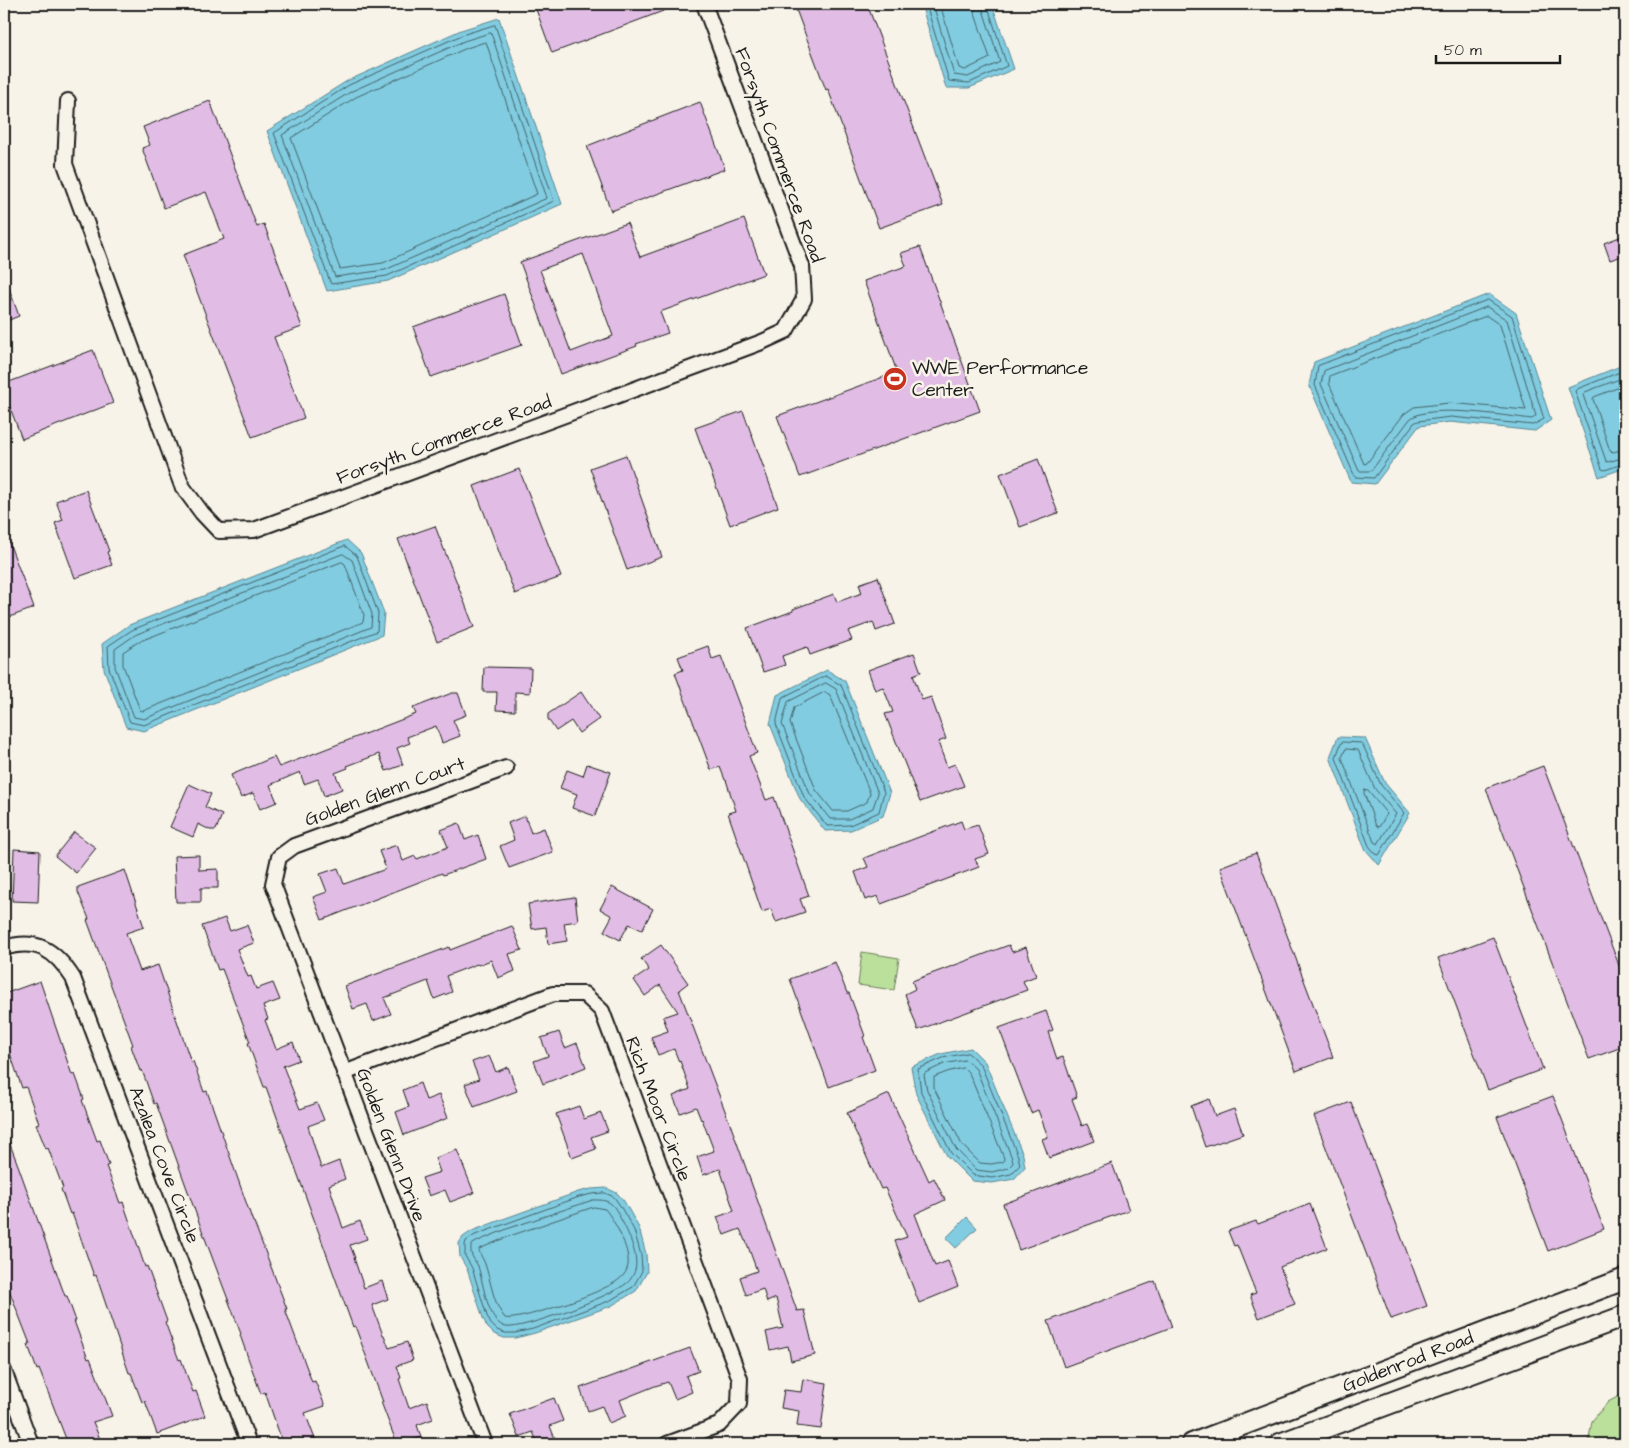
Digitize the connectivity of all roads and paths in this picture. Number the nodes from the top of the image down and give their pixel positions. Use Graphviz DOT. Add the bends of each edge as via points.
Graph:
graph roads {
  1 [pos="704,4"];
  2 [pos="68,101"];
  3 [pos="506,768"];
  4 [pos="279,857"];
  5 [pos="4,948"];
  6 [pos="344,1073"];
  7 [pos="1625,1279"];
  8 [pos="1625,1316"];
  9 [pos="4,1371"];
  10 [pos="31,1444"];
  11 [pos="249,1444"];
  12 [pos="485,1444"];
  13 [pos="667,1444"];
  14 [pos="1192,1444"];
  15 [pos="1280,1444"];
  1 -- 2 [label="street, Forsyth Commerce Road" via="802,266 804,299 786,331 254,530 219,531 182,486 65,164"];
  3 -- 4 [label="street, Golden Glenn Court" via="294,846"];
  4 -- 6 [label="street, Golden Glenn Drive" via="273,884"];
  5 -- 11 [label="street, Azalea Cove Circle" via="20,944 47,950 74,978"];
  6 -- 12 [label="street, Golden Glenn Drive"];
  6 -- 13 [label="street, Rich Moor Circle" via="553,994 584,994 602,1011 740,1378 739,1404 719,1425"];
  7 -- 14 [label="main road, Goldenrod Road"];
  8 -- 15 [label="main road, Goldenrod Road"];
  9 -- 10 [label="street"];
}
